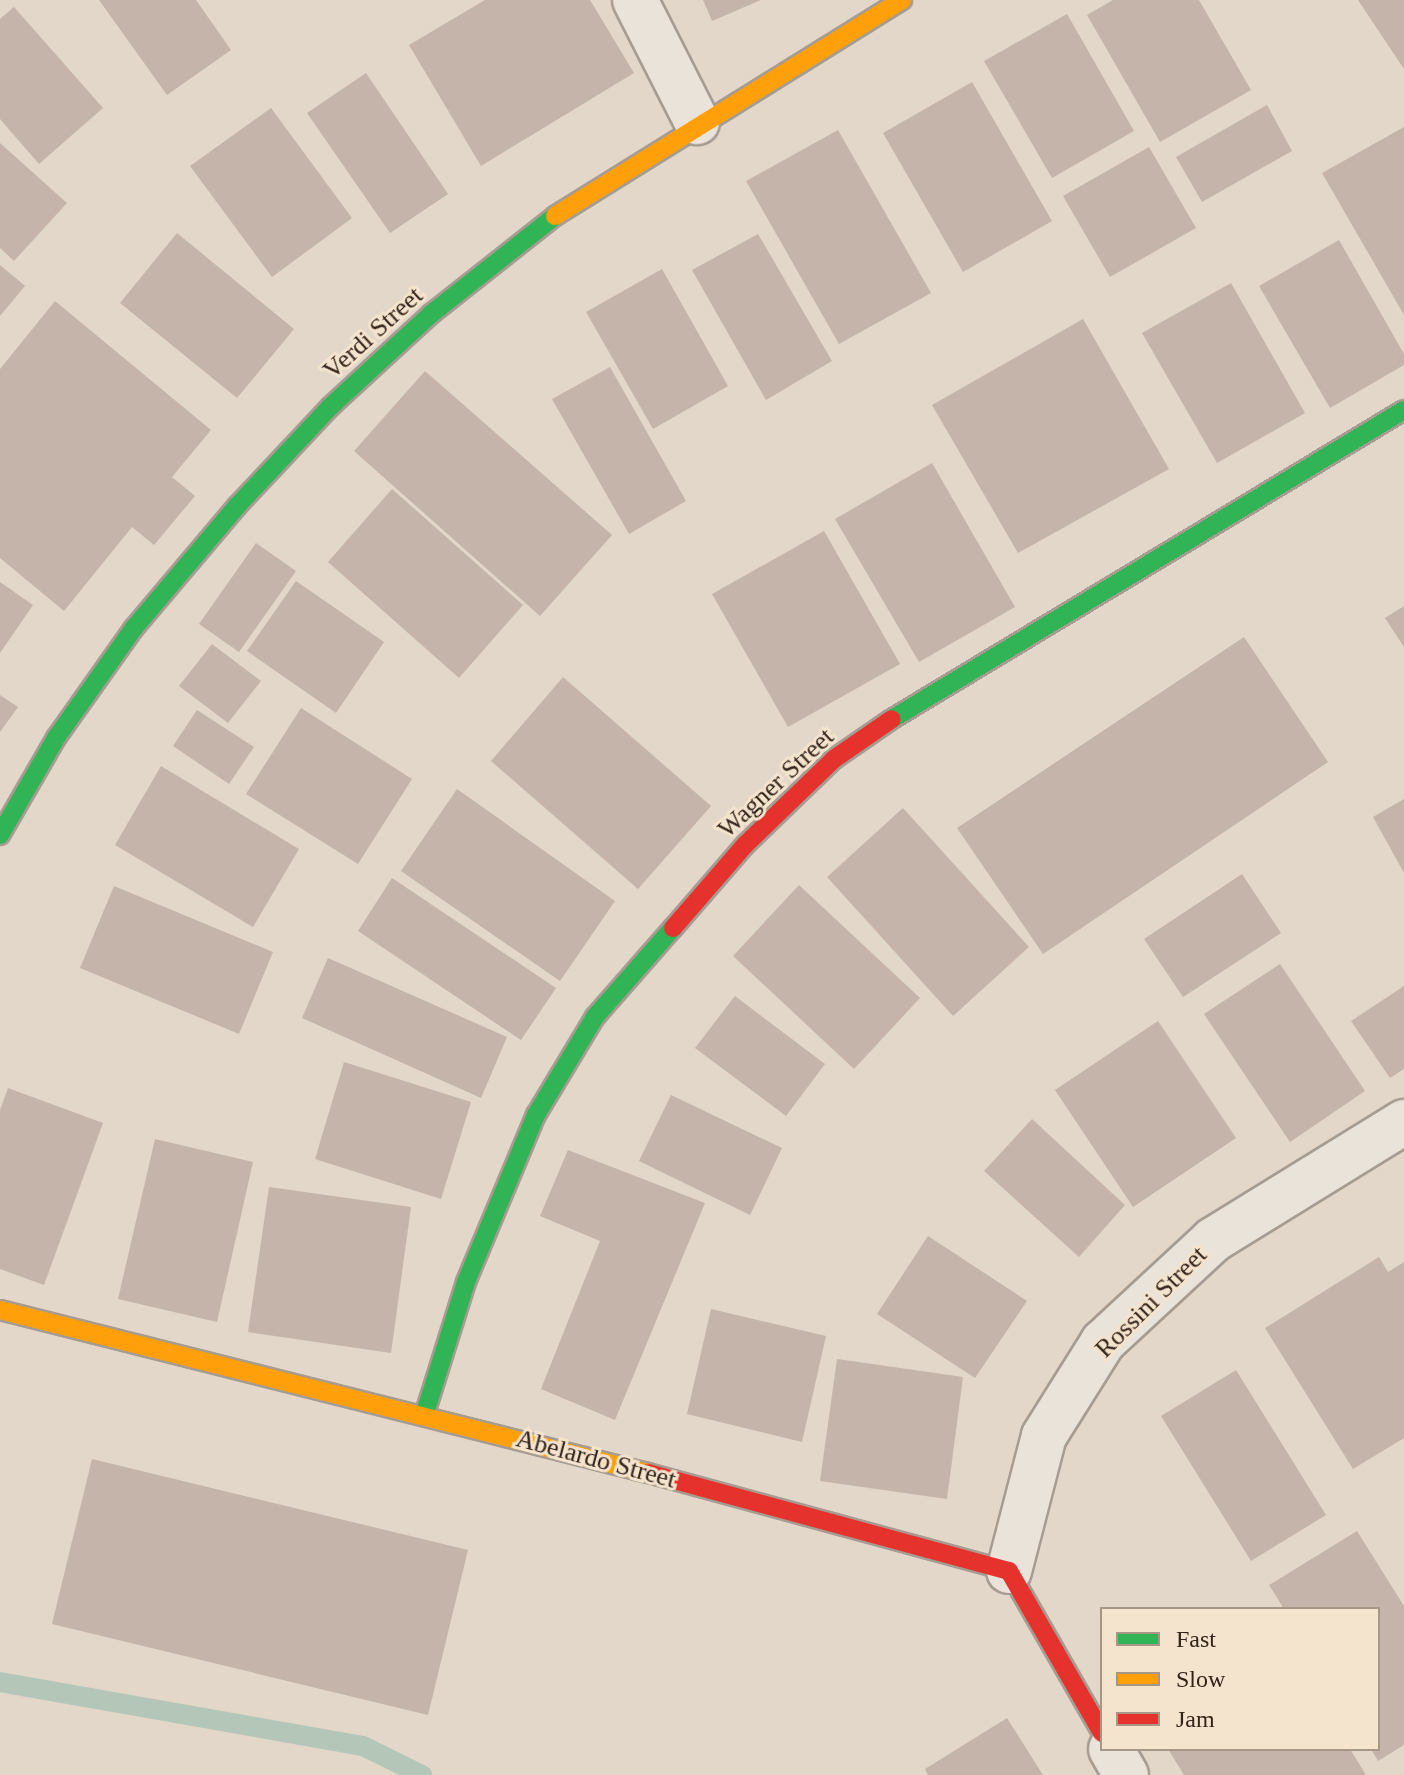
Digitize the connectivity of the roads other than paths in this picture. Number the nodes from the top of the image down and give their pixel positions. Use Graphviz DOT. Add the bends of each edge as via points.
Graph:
graph roads {
  1 [pos="635,0"];
  2 [pos="902,0"];
  3 [pos="697,122"];
  4 [pos="1404,410"];
  5 [pos="0,835"];
  6 [pos="1404,1122"];
  7 [pos="0,1310"];
  8 [pos="425,1413"];
  9 [pos="1009,1571"];
  10 [pos="1100,1730"];
  11 [pos="1112,1751"];
  12 [pos="1126,1775"];
  1 -- 3 [label="street"];
  2 -- 3 [label="street, Verdi Street"];
  3 -- 5 [label="street, Verdi Street" via="569,205 431,314 331,406 134,628 56,738"];
  4 -- 8 [label="street, Wagner Street" via="942,684 834,759 745,845 595,1017 536,1115 466,1282"];
  6 -- 9 [label="street, Rossini Street" via="1213,1240 1103,1342 1044,1436"];
  7 -- 8 [label="street, Abelardo Street"];
  8 -- 9 [label="street, Abelardo Street"];
  9 -- 10 [label="street"];
  11 -- 12 [label="street"];
}
